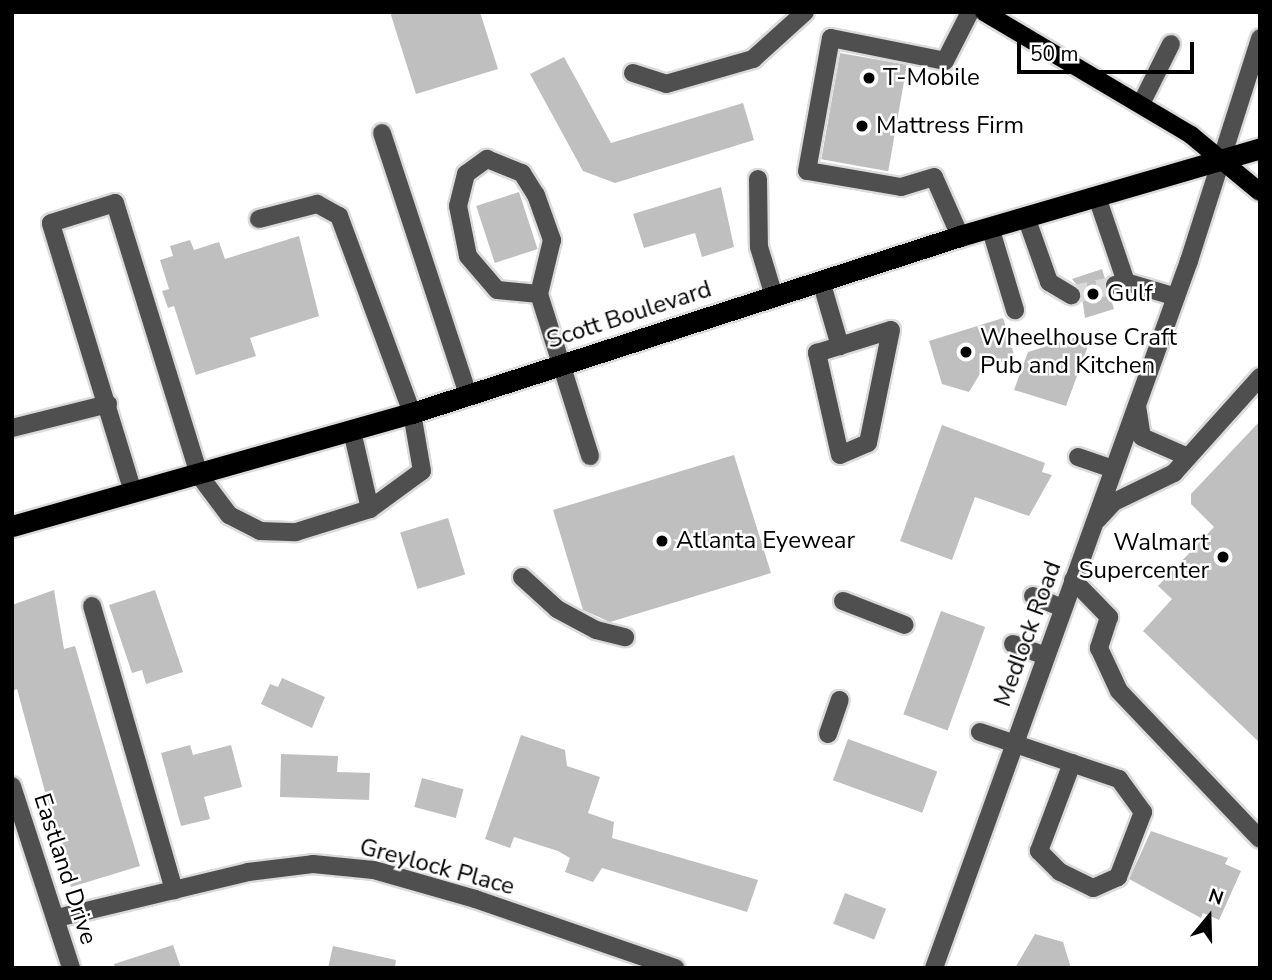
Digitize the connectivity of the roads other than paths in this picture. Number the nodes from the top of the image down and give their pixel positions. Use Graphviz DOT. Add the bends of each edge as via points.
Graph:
graph roads {
  1 [pos="804,12"];
  2 [pos="970,12"];
  3 [pos="984,12"];
  4 [pos="1260,38"];
  5 [pos="1171,44"];
  6 [pos="633,73"];
  7 [pos="1141,104"];
  8 [pos="382,133"];
  9 [pos="1260,148"];
  10 [pos="1223,158"];
  11 [pos="758,179"];
  12 [pos="1260,192"];
  13 [pos="1097,197"];
  14 [pos="1026,217"];
  15 [pos="259,219"];
  16 [pos="990,227"];
  17 [pos="960,236"];
  18 [pos="821,281"];
  19 [pos="539,294"];
  20 [pos="1071,295"];
  21 [pos="774,296"];
  22 [pos="1176,297"];
  23 [pos="1015,310"];
  24 [pos="841,346"];
  25 [pos="563,363"];
  26 [pos="1260,377"];
  27 [pos="468,394"];
  28 [pos="1137,400"];
  29 [pos="108,404"];
  30 [pos="412,413"];
  31 [pos="12,428"];
  32 [pos="352,431"];
  33 [pos="1183,455"];
  34 [pos="590,456"];
  35 [pos="1078,457"];
  36 [pos="1113,469"];
  37 [pos="199,475"];
  38 [pos="134,492"];
  39 [pos="370,509"];
  40 [pos="1093,524"];
  41 [pos="12,526"];
  42 [pos="522,578"];
  43 [pos="1073,580"];
  44 [pos="1033,596"];
  45 [pos="843,601"];
  46 [pos="92,606"];
  47 [pos="1063,608"];
  48 [pos="905,625"];
  49 [pos="625,636"];
  50 [pos="1013,644"];
  51 [pos="1046,656"];
  52 [pos="840,700"];
  53 [pos="980,732"];
  54 [pos="828,734"];
  55 [pos="1014,745"];
  56 [pos="1072,763"];
  57 [pos="12,786"];
  58 [pos="1260,839"];
  59 [pos="174,890"];
  60 [pos="57,918"];
  61 [pos="71,968"];
  62 [pos="676,968"];
  63 [pos="934,968"];
  1 -- 6 [label="street" via="753,59 666,84"];
  2 -- 17 [label="street" via="945,61 831,38 807,172 901,187 934,177"];
  3 -- 7 [label="main road"];
  4 -- 10 [label="street, Medlock Road"];
  5 -- 7 [label="street"];
  7 -- 10 [label="main road"];
  8 -- 27 [label="street"];
  9 -- 10 [label="highway, Scott Boulevard"];
  10 -- 12 [label="main road"];
  10 -- 13 [label="highway, Scott Boulevard"];
  10 -- 22 [label="street, Medlock Road"];
  11 -- 21 [label="street" via="759,247"];
  13 -- 14 [label="highway, Scott Boulevard"];
  13 -- 22 [label="street" via="1121,283"];
  14 -- 16 [label="highway, Scott Boulevard"];
  14 -- 20 [label="street" via="1049,282"];
  15 -- 30 [label="street" via="317,204 339,216"];
  16 -- 17 [label="highway, Scott Boulevard"];
  16 -- 23 [label="street"];
  17 -- 18 [label="highway, Scott Boulevard"];
  18 -- 21 [label="highway, Scott Boulevard"];
  18 -- 24 [label="street"];
  19 -- 19 [label="street" via="552,240 536,195 522,173 487,159 466,174 458,206 468,256 497,290"];
  19 -- 25 [label="street"];
  21 -- 25 [label="highway, Scott Boulevard"];
  22 -- 28 [label="street, Medlock Road"];
  24 -- 24 [label="street" via="817,353 840,455 868,443 891,330"];
  25 -- 27 [label="highway, Scott Boulevard"];
  25 -- 34 [label="street"];
  26 -- 33 [label="street"];
  27 -- 30 [label="highway, Scott Boulevard"];
  28 -- 33 [label="street" via="1142,437"];
  28 -- 36 [label="street, Medlock Road"];
  29 -- 31 [label="street"];
  29 -- 37 [label="street" via="51,223 115,203"];
  29 -- 38 [label="street"];
  30 -- 32 [label="highway, Scott Boulevard"];
  30 -- 39 [label="street" via="422,471"];
  32 -- 37 [label="highway, Scott Boulevard"];
  32 -- 39 [label="street"];
  33 -- 40 [label="street" via="1160,484 1114,502"];
  35 -- 36 [label="street"];
  36 -- 40 [label="street, Medlock Road"];
  37 -- 38 [label="highway, Scott Boulevard"];
  37 -- 39 [label="street" via="229,514 260,531 296,532"];
  38 -- 41 [label="highway, Scott Boulevard"];
  40 -- 43 [label="street, Medlock Road"];
  42 -- 49 [label="street" via="557,609 596,630"];
  43 -- 47 [label="street, Medlock Road"];
  43 -- 58 [label="street" via="1109,617 1098,648 1119,691"];
  44 -- 47 [label="street"];
  45 -- 48 [label="street"];
  46 -- 59 [label="street"];
  47 -- 51 [label="street, Medlock Road"];
  50 -- 51 [label="street"];
  51 -- 55 [label="street, Medlock Road"];
  52 -- 54 [label="street"];
  53 -- 55 [label="street"];
  55 -- 56 [label="street"];
  55 -- 63 [label="street, Medlock Road"];
  56 -- 56 [label="street" via="1119,779 1143,812 1118,877 1093,888 1060,872 1039,851"];
  57 -- 60 [label="street, Eastland Drive"];
  59 -- 60 [label="street, Greylock Place"];
  59 -- 62 [label="street, Greylock Place" via="313,864 374,870"];
  60 -- 61 [label="street, Eastland Drive"];
}
